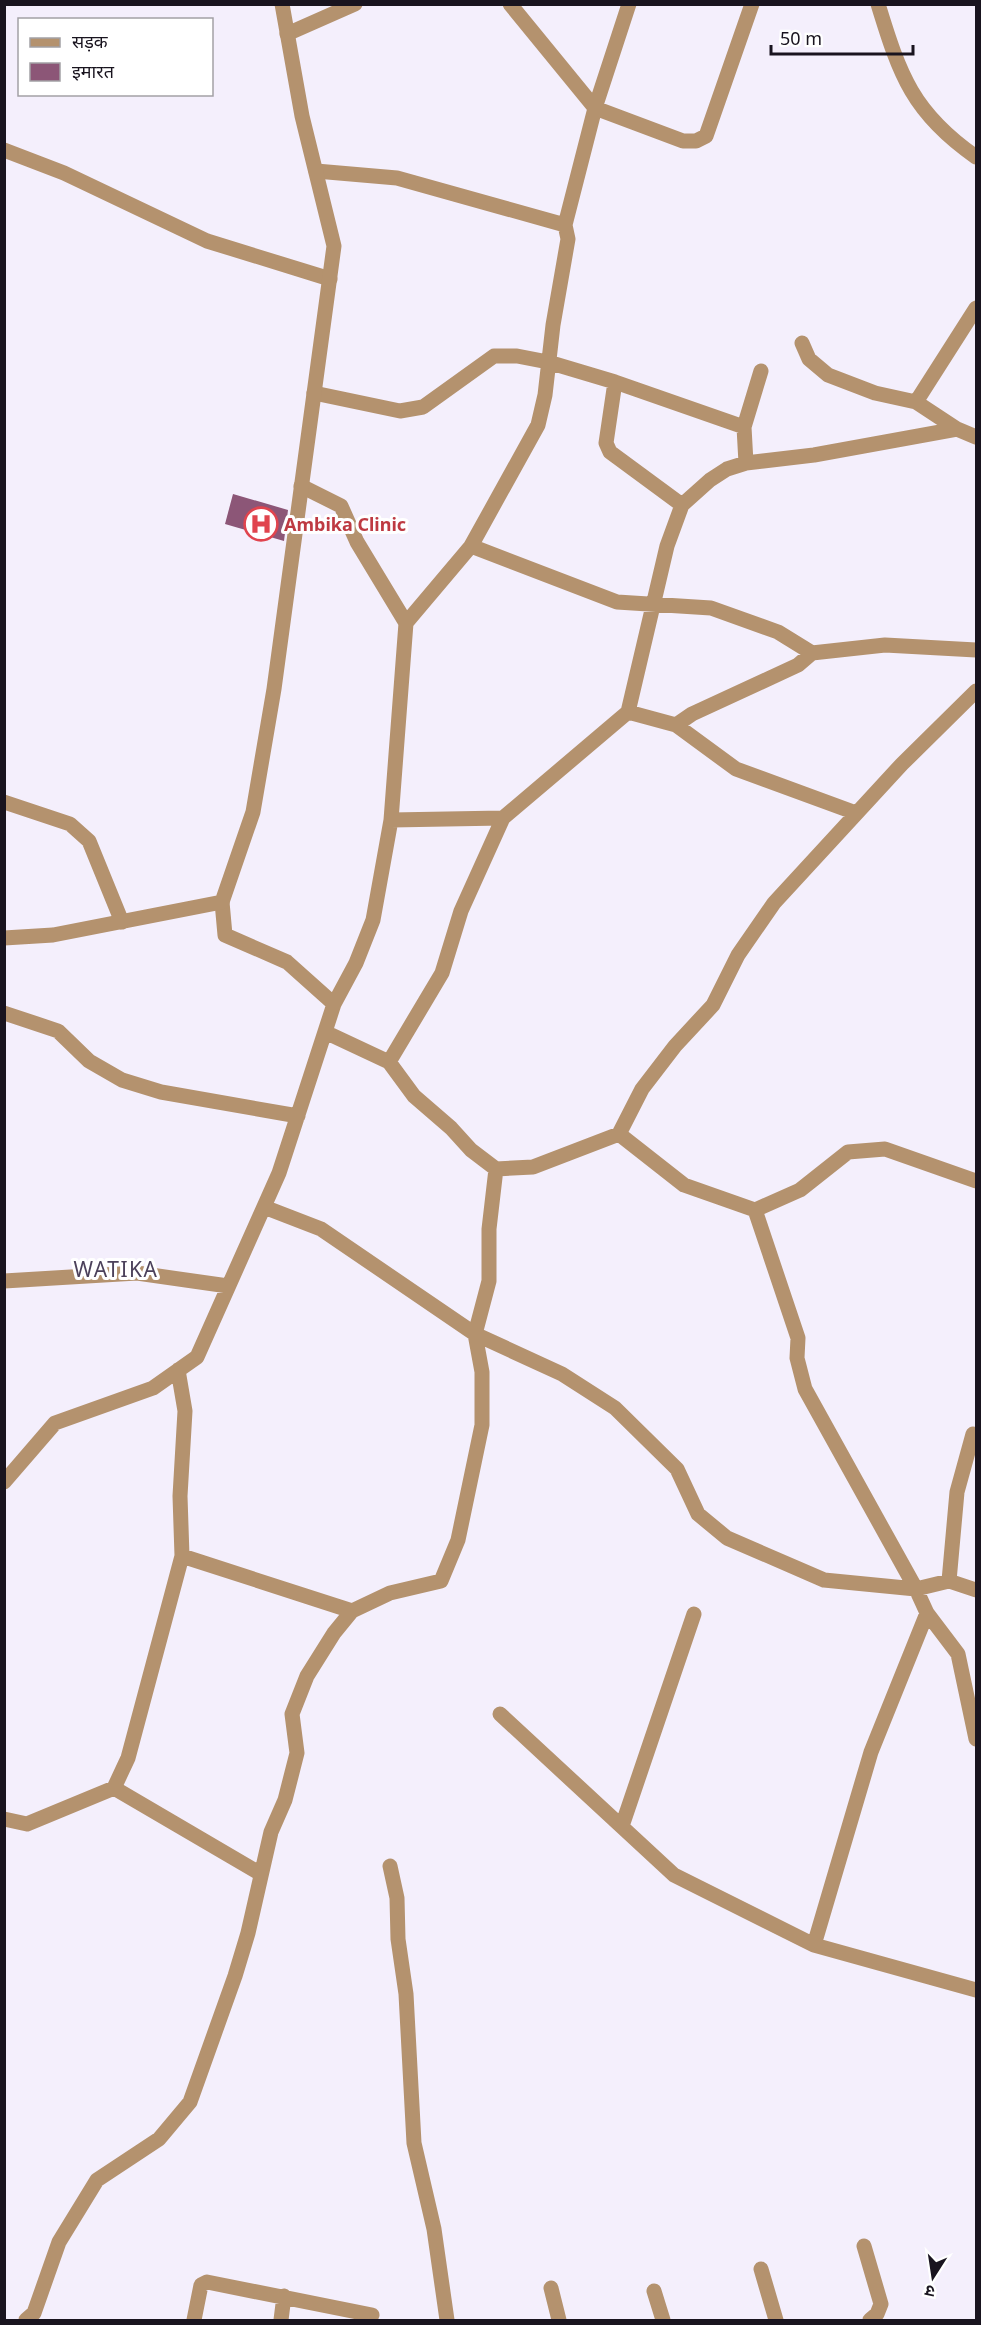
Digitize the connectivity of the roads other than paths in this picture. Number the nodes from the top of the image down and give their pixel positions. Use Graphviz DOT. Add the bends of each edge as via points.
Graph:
graph roads {
  1 [pos="282,4"];
  2 [pos="355,4"];
  3 [pos="510,4"];
  4 [pos="629,4"];
  5 [pos="752,4"];
  6 [pos="878,4"];
  7 [pos="287,34"];
  8 [pos="595,108"];
  9 [pos="4,150"];
  10 [pos="976,157"];
  11 [pos="316,171"];
  12 [pos="565,225"];
  13 [pos="330,279"];
  14 [pos="976,308"];
  15 [pos="802,343"];
  16 [pos="548,362"];
  17 [pos="761,371"];
  18 [pos="615,382"];
  19 [pos="314,393"];
  20 [pos="916,402"];
  21 [pos="744,427"];
  22 [pos="957,429"];
  23 [pos="976,437"];
  24 [pos="746,463"];
  25 [pos="301,486"];
  26 [pos="682,505"];
  27 [pos="471,546"];
  28 [pos="653,605"];
  29 [pos="406,623"];
  30 [pos="976,650"];
  31 [pos="812,653"];
  32 [pos="976,691"];
  33 [pos="628,712"];
  34 [pos="676,725"];
  35 [pos="4,802"];
  36 [pos="856,813"];
  37 [pos="503,818"];
  38 [pos="391,820"];
  39 [pos="222,902"];
  40 [pos="122,922"];
  41 [pos="4,938"];
  42 [pos="334,1004"];
  43 [pos="4,1013"];
  44 [pos="325,1032"];
  45 [pos="390,1062"];
  46 [pos="298,1116"];
  47 [pos="619,1134"];
  48 [pos="496,1169"];
  49 [pos="976,1181"];
  50 [pos="264,1207"];
  51 [pos="755,1210"];
  52 [pos="4,1281"];
  53 [pos="228,1286"];
  54 [pos="475,1334"];
  55 [pos="178,1370"];
  56 [pos="973,1434"];
  57 [pos="4,1482"];
  58 [pos="182,1556"];
  59 [pos="949,1581"];
  60 [pos="916,1589"];
  61 [pos="976,1590"];
  62 [pos="352,1611"];
  63 [pos="927,1613"];
  64 [pos="694,1614"];
  65 [pos="500,1714"];
  66 [pos="976,1739"];
  67 [pos="114,1788"];
  68 [pos="4,1819"];
  69 [pos="622,1826"];
  70 [pos="390,1866"];
  71 [pos="261,1874"];
  72 [pos="814,1945"];
  73 [pos="976,1990"];
  74 [pos="864,2246"];
  75 [pos="761,2269"];
  76 [pos="551,2288"];
  77 [pos="654,2291"];
  78 [pos="284,2296"];
  79 [pos="372,2315"];
  80 [pos="26,2320"];
  81 [pos="194,2320"];
  82 [pos="281,2320"];
  83 [pos="447,2320"];
  84 [pos="559,2320"];
  85 [pos="663,2320"];
  86 [pos="776,2320"];
  87 [pos="870,2320"];
  1 -- 7 [label="street"];
  2 -- 7 [label="street"];
  3 -- 8 [label="street"];
  4 -- 8 [label="street"];
  5 -- 8 [label="street" via="706,136 683,141"];
  6 -- 10 [label="street" via="902,77 916,101 942,131"];
  7 -- 11 [label="street"];
  8 -- 12 [label="street"];
  9 -- 13 [label="street" via="64,173 207,241"];
  11 -- 12 [label="street" via="397,178"];
  11 -- 13 [label="street" via="334,246"];
  12 -- 16 [label="street" via="568,239"];
  13 -- 19 [label="street"];
  14 -- 20 [label="street"];
  15 -- 20 [label="street" via="809,359 828,375 875,393"];
  16 -- 18 [label="street"];
  16 -- 19 [label="street" via="494,356 423,407 400,411"];
  16 -- 27 [label="street" via="538,425"];
  17 -- 21 [label="street"];
  18 -- 21 [label="street"];
  18 -- 26 [label="street" via="606,443 610,452"];
  19 -- 25 [label="street"];
  20 -- 22 [label="street"];
  21 -- 24 [label="street"];
  22 -- 23 [label="street"];
  22 -- 24 [label="street"];
  24 -- 26 [label="street" via="710,480"];
  25 -- 29 [label="street" via="341,506 357,542"];
  25 -- 39 [label="street" via="253,812"];
  26 -- 28 [label="street"];
  27 -- 28 [label="street" via="617,602"];
  27 -- 29 [label="street"];
  28 -- 31 [label="street" via="711,608 778,632"];
  28 -- 33 [label="street"];
  29 -- 38 [label="street"];
  30 -- 31 [label="street" via="885,645"];
  31 -- 34 [label="street" via="798,665"];
  32 -- 36 [label="street"];
  33 -- 34 [label="street"];
  33 -- 37 [label="street"];
  34 -- 36 [label="street" via="736,769"];
  35 -- 40 [label="street" via="69,824 89,841"];
  36 -- 47 [label="street" via="774,903 738,955 713,1005 642,1089"];
  37 -- 38 [label="street"];
  37 -- 45 [label="street" via="461,911 442,973"];
  38 -- 42 [label="street" via="373,920"];
  39 -- 40 [label="street"];
  39 -- 42 [label="street" via="225,935 287,962"];
  40 -- 41 [label="street" via="53,935"];
  42 -- 44 [label="street"];
  43 -- 46 [label="street" via="58,1031 89,1061 122,1080 161,1092"];
  44 -- 45 [label="street"];
  44 -- 46 [label="street"];
  45 -- 48 [label="street" via="414,1096"];
  46 -- 50 [label="street"];
  47 -- 48 [label="street" via="534,1167"];
  47 -- 51 [label="street" via="684,1185"];
  48 -- 54 [label="street" via="489,1229 489,1281"];
  49 -- 51 [label="street" via="885,1149 848,1152 800,1190"];
  50 -- 53 [label="street"];
  50 -- 54 [label="street" via="321,1229"];
  51 -- 60 [label="street" via="798,1338 796,1358 806,1389"];
  52 -- 53 [label="street" via="137,1273"];
  53 -- 55 [label="street" via="197,1357"];
  54 -- 60 [label="street" via="562,1374 615,1408 677,1469 698,1514 727,1538 824,1580"];
  54 -- 62 [label="street" via="482,1372 482,1425 458,1540 441,1581 390,1593"];
  55 -- 57 [label="street" via="153,1388 54,1423"];
  55 -- 58 [label="street" via="185,1411 180,1496"];
  56 -- 59 [label="street" via="957,1492"];
  58 -- 62 [label="street"];
  58 -- 67 [label="street" via="128,1758"];
  59 -- 60 [label="street"];
  59 -- 61 [label="street"];
  60 -- 63 [label="street"];
  62 -- 71 [label="street" via="307,1676 292,1714 297,1753"];
  63 -- 66 [label="street" via="958,1653"];
  63 -- 72 [label="street" via="871,1752"];
  64 -- 69 [label="street"];
  65 -- 69 [label="street"];
  67 -- 68 [label="street" via="27,1824"];
  67 -- 71 [label="street"];
  69 -- 72 [label="street" via="674,1875"];
  70 -- 83 [label="street" via="406,1994 414,2143 434,2229"];
  71 -- 80 [label="street" via="235,1976 190,2102 159,2139 97,2180 59,2242 34,2313"];
  72 -- 73 [label="street"];
  74 -- 87 [label="street" via="881,2304"];
  75 -- 86 [label="street"];
  76 -- 84 [label="street"];
  77 -- 85 [label="street"];
  78 -- 79 [label="street"];
  78 -- 81 [label="street" via="207,2282 201,2285"];
  78 -- 82 [label="street"];
}
